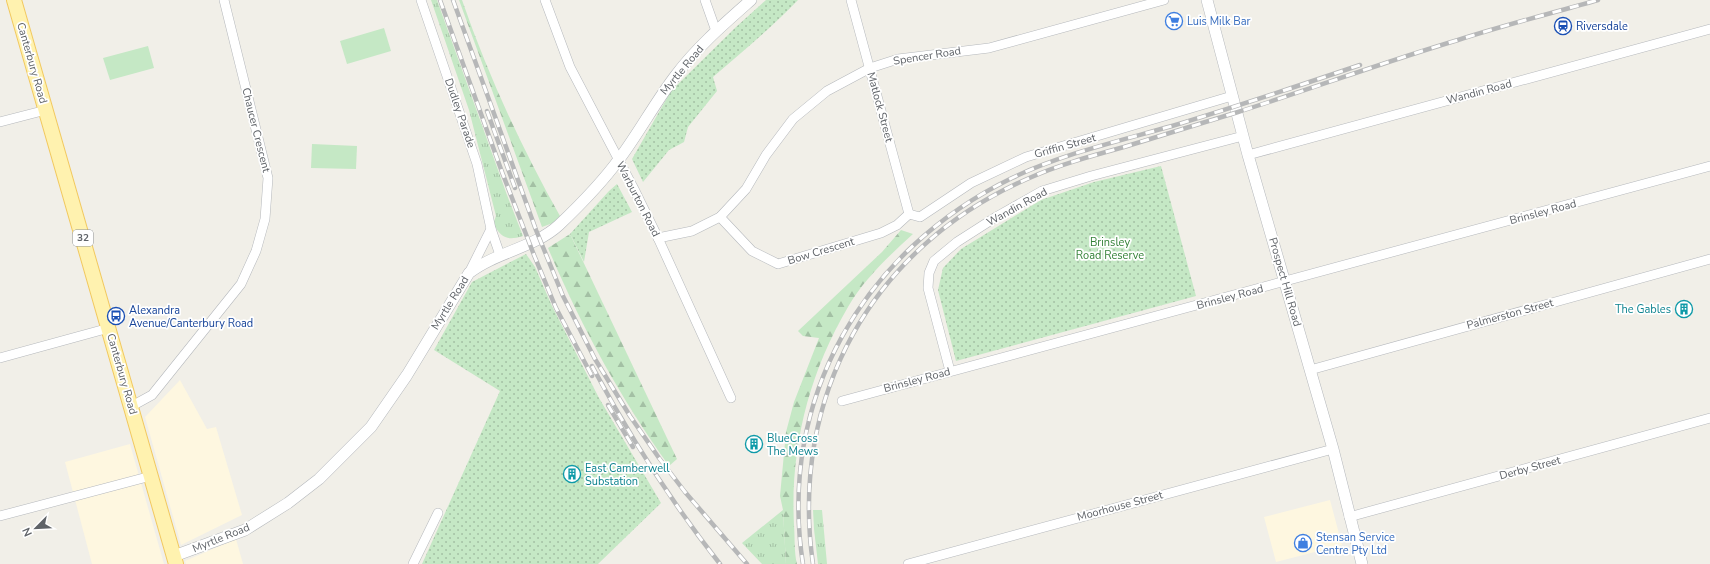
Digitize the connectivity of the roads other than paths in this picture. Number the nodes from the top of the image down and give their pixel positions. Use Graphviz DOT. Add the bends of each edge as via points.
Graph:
graph roads {
  1 [pos="14,0"];
  2 [pos="224,0"];
  3 [pos="421,0"];
  4 [pos="545,0"];
  5 [pos="705,0"];
  6 [pos="751,0"];
  7 [pos="851,0"];
  8 [pos="1164,0"];
  9 [pos="1207,0"];
  10 [pos="1710,29"];
  11 [pos="716,31"];
  12 [pos="870,68"];
  13 [pos="1232,96"];
  14 [pos="46,110"];
  15 [pos="0,122"];
  16 [pos="1243,136"];
  17 [pos="1248,154"];
  18 [pos="619,160"];
  19 [pos="1710,166"];
  20 [pos="909,214"];
  21 [pos="720,217"];
  22 [pos="491,229"];
  23 [pos="658,238"];
  24 [pos="500,255"];
  25 [pos="1710,259"];
  26 [pos="468,273"];
  27 [pos="1286,282"];
  28 [pos="109,328"];
  29 [pos="0,358"];
  30 [pos="1310,370"];
  31 [pos="950,371"];
  32 [pos="731,398"];
  33 [pos="842,401"];
  34 [pos="132,406"];
  35 [pos="1710,418"];
  36 [pos="1333,449"];
  37 [pos="151,476"];
  38 [pos="438,513"];
  39 [pos="0,516"];
  40 [pos="1349,517"];
  41 [pos="175,560"];
  42 [pos="413,564"];
  43 [pos="908,564"];
  44 [pos="1362,564"];
  1 -- 14 [label="main road, Canterbury Road / 32"];
  2 -- 34 [label="street, Chaucer Crescent" via="268,178 265,219 256,251 240,284 152,395"];
  3 -- 22 [label="street, Dudley Parade" via="477,164"];
  4 -- 18 [label="street, Warburton Road" via="570,67"];
  5 -- 11 [label="street"];
  6 -- 11 [label="street, Myrtle Road"];
  7 -- 12 [label="street, Matlock Street"];
  8 -- 12 [label="street, Spencer Road" via="989,48 898,59"];
  9 -- 13 [label="street, Prospect Hill Road"];
  10 -- 17 [label="street, Wandin Road"];
  11 -- 18 [label="street, Myrtle Road" via="677,73"];
  12 -- 20 [label="street, Matlock Street"];
  12 -- 21 [label="street, Spencer Road" via="827,91 793,119 766,155 746,189"];
  13 -- 16 [label="street, Prospect Hill Road"];
  13 -- 20 [label="street, Griffin Street" via="1026,157 971,183 920,217"];
  14 -- 15 [label="street"];
  14 -- 28 [label="main road, Canterbury Road / 32"];
  16 -- 17 [label="street, Prospect Hill Road"];
  16 -- 31 [label="street, Wandin Road" via="1042,191 957,242 934,261 929,273 928,288"];
  17 -- 27 [label="street, Prospect Hill Road"];
  18 -- 23 [label="street, Warburton Road"];
  18 -- 24 [label="street, Myrtle Road" via="557,226 538,239"];
  19 -- 27 [label="street, Brinsley Road"];
  20 -- 21 [label="street, Bow Crescent" via="882,233 778,264 752,251"];
  21 -- 23 [label="street, Spencer Road" via="692,231"];
  22 -- 24 [label="street, Dudley Parade"];
  22 -- 26 [label="street"];
  23 -- 32 [label="street, Warburton Road"];
  24 -- 26 [label="street, Myrtle Road"];
  25 -- 30 [label="street, Palmerston Street"];
  26 -- 41 [label="street, Myrtle Road" via="407,375 371,427 319,479 288,503 245,530"];
  27 -- 30 [label="street, Prospect Hill Road"];
  27 -- 31 [label="street, Brinsley Road"];
  28 -- 29 [label="street"];
  28 -- 34 [label="main road, Canterbury Road / 32"];
  30 -- 36 [label="street, Prospect Hill Road"];
  31 -- 33 [label="street, Brinsley Road"];
  34 -- 37 [label="main road, Canterbury Road / 32"];
  35 -- 40 [label="street, Derby Street"];
  36 -- 40 [label="street, Prospect Hill Road"];
  36 -- 43 [label="street, Moorhouse Street"];
  37 -- 39 [label="street"];
  37 -- 41 [label="main road, Canterbury Road / 32"];
  38 -- 42 [label="street"];
  40 -- 44 [label="street, Prospect Hill Road"];
}
